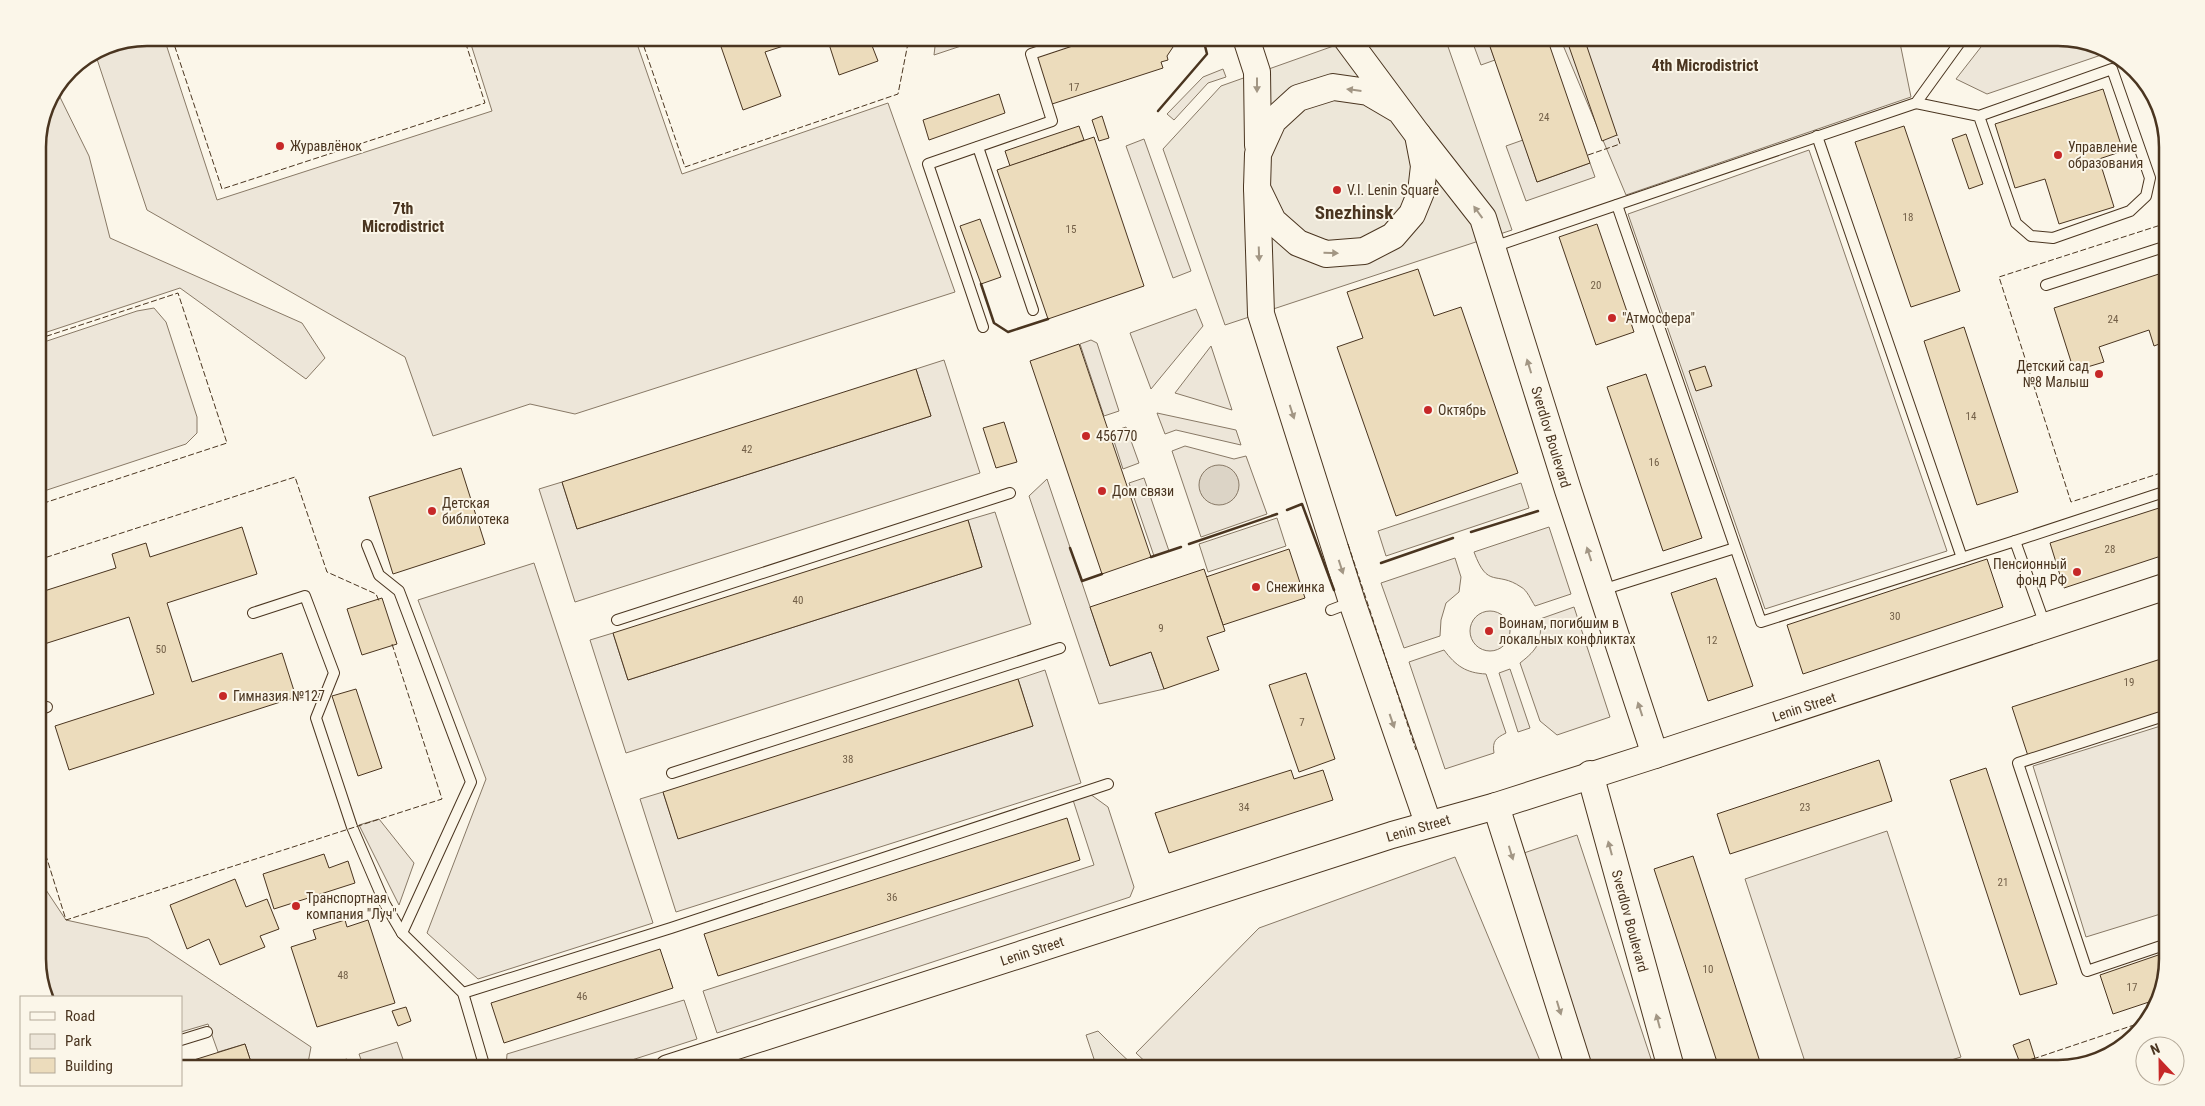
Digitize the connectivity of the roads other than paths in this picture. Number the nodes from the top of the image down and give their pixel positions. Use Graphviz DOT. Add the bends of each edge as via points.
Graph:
graph roads {
  1 [pos="1054,46"];
  2 [pos="1249,46"];
  3 [pos="1352,46"];
  4 [pos="1957,46"];
  5 [pos="1916,103"];
  6 [pos="1398,109"];
  7 [pos="1979,116"];
  8 [pos="1418,136"];
  9 [pos="1817,136"];
  10 [pos="978,147"];
  11 [pos="1258,154"];
  12 [pos="1257,188"];
  13 [pos="1618,204"];
  14 [pos="1493,247"];
  15 [pos="2159,249"];
  16 [pos="2046,285"];
  17 [pos="1034,310"];
  18 [pos="983,327"];
  19 [pos="1010,493"];
  20 [pos="2159,494"];
  21 [pos="2015,541"];
  22 [pos="367,545"];
  23 [pos="1735,548"];
  24 [pos="1962,558"];
  25 [pos="2159,589"];
  26 [pos="1601,590"];
  27 [pos="254,613"];
  28 [pos="617,620"];
  29 [pos="2045,627"];
  30 [pos="1060,648"];
  31 [pos="2159,718"];
  32 [pos="1655,755"];
  33 [pos="672,773"];
  34 [pos="1590,774"];
  35 [pos="1108,784"];
  36 [pos="1496,806"];
  37 [pos="1428,824"];
  38 [pos="402,933"];
  39 [pos="2159,947"];
  40 [pos="463,993"];
  41 [pos="207,1032"];
  42 [pos="182,1040"];
  43 [pos="483,1060"];
  44 [pos="701,1060"];
  45 [pos="1575,1060"];
  46 [pos="1668,1060"];
  1 -- 10 [label="lane" via="1030,54 1052,121"];
  2 -- 11 [label="street, one-way" via="1257,72"];
  3 -- 6 [label="street"];
  4 -- 5 [label="lane"];
  5 -- 7 [label="lane"];
  5 -- 9 [label="lane"];
  6 -- 8 [label="street"];
  6 -- 11 [label="street, one-way" via="1368,92 1333,87 1298,98 1273,121"];
  7 -- 7 [label="lane" via="2112,70 2150,178 2146,196 2130,211 2053,238 2032,236 2016,223"];
  12 -- 8 [label="street, one-way" via="1273,221 1298,243 1326,254 1364,251 1393,236 1412,214 1422,192 1424,166"];
  14 -- 8 [label="street, Sverdlov Boulevard, one-way" via="1483,218"];
  9 -- 13 [label="lane"];
  9 -- 24 [label="lane"];
  10 -- 17 [label="lane"];
  10 -- 18 [label="lane" via="928,164"];
  11 -- 12 [label="street"];
  12 -- 37 [label="street, one-way" via="1261,314 1342,606"];
  13 -- 14 [label="lane"];
  13 -- 23 [label="lane"];
  26 -- 14 [label="street, Sverdlov Boulevard, one-way"];
  15 -- 16 [label="lane"];
  19 -- 28 [label="lane"];
  20 -- 21 [label="lane"];
  21 -- 24 [label="lane"];
  21 -- 29 [label="lane"];
  22 -- 38 [label="lane" via="379,575 399,591 471,782"];
  23 -- 24 [label="lane" via="1761,622"];
  23 -- 26 [label="lane"];
  25 -- 29 [label="street, Lenin Street"];
  32 -- 26 [label="street, Sverdlov Boulevard, one-way"];
  27 -- 38 [label="lane" via="305,596 334,673 316,718 352,828 385,904"];
  29 -- 32 [label="street, Lenin Street"];
  30 -- 33 [label="lane"];
  31 -- 39 [label="lane" via="2018,763 2087,971"];
  32 -- 34 [label="street, Lenin Street"];
  34 -- 36 [label="street, Lenin Street"];
  46 -- 34 [label="street, Sverdlov Boulevard, one-way"];
  35 -- 40 [label="lane"];
  36 -- 37 [label="street, Lenin Street"];
  36 -- 45 [label="street, one-way"];
  37 -- 44 [label="street, Lenin Street"];
  38 -- 40 [label="lane"];
  40 -- 43 [label="lane"];
  41 -- 42 [label="lane"];
}
